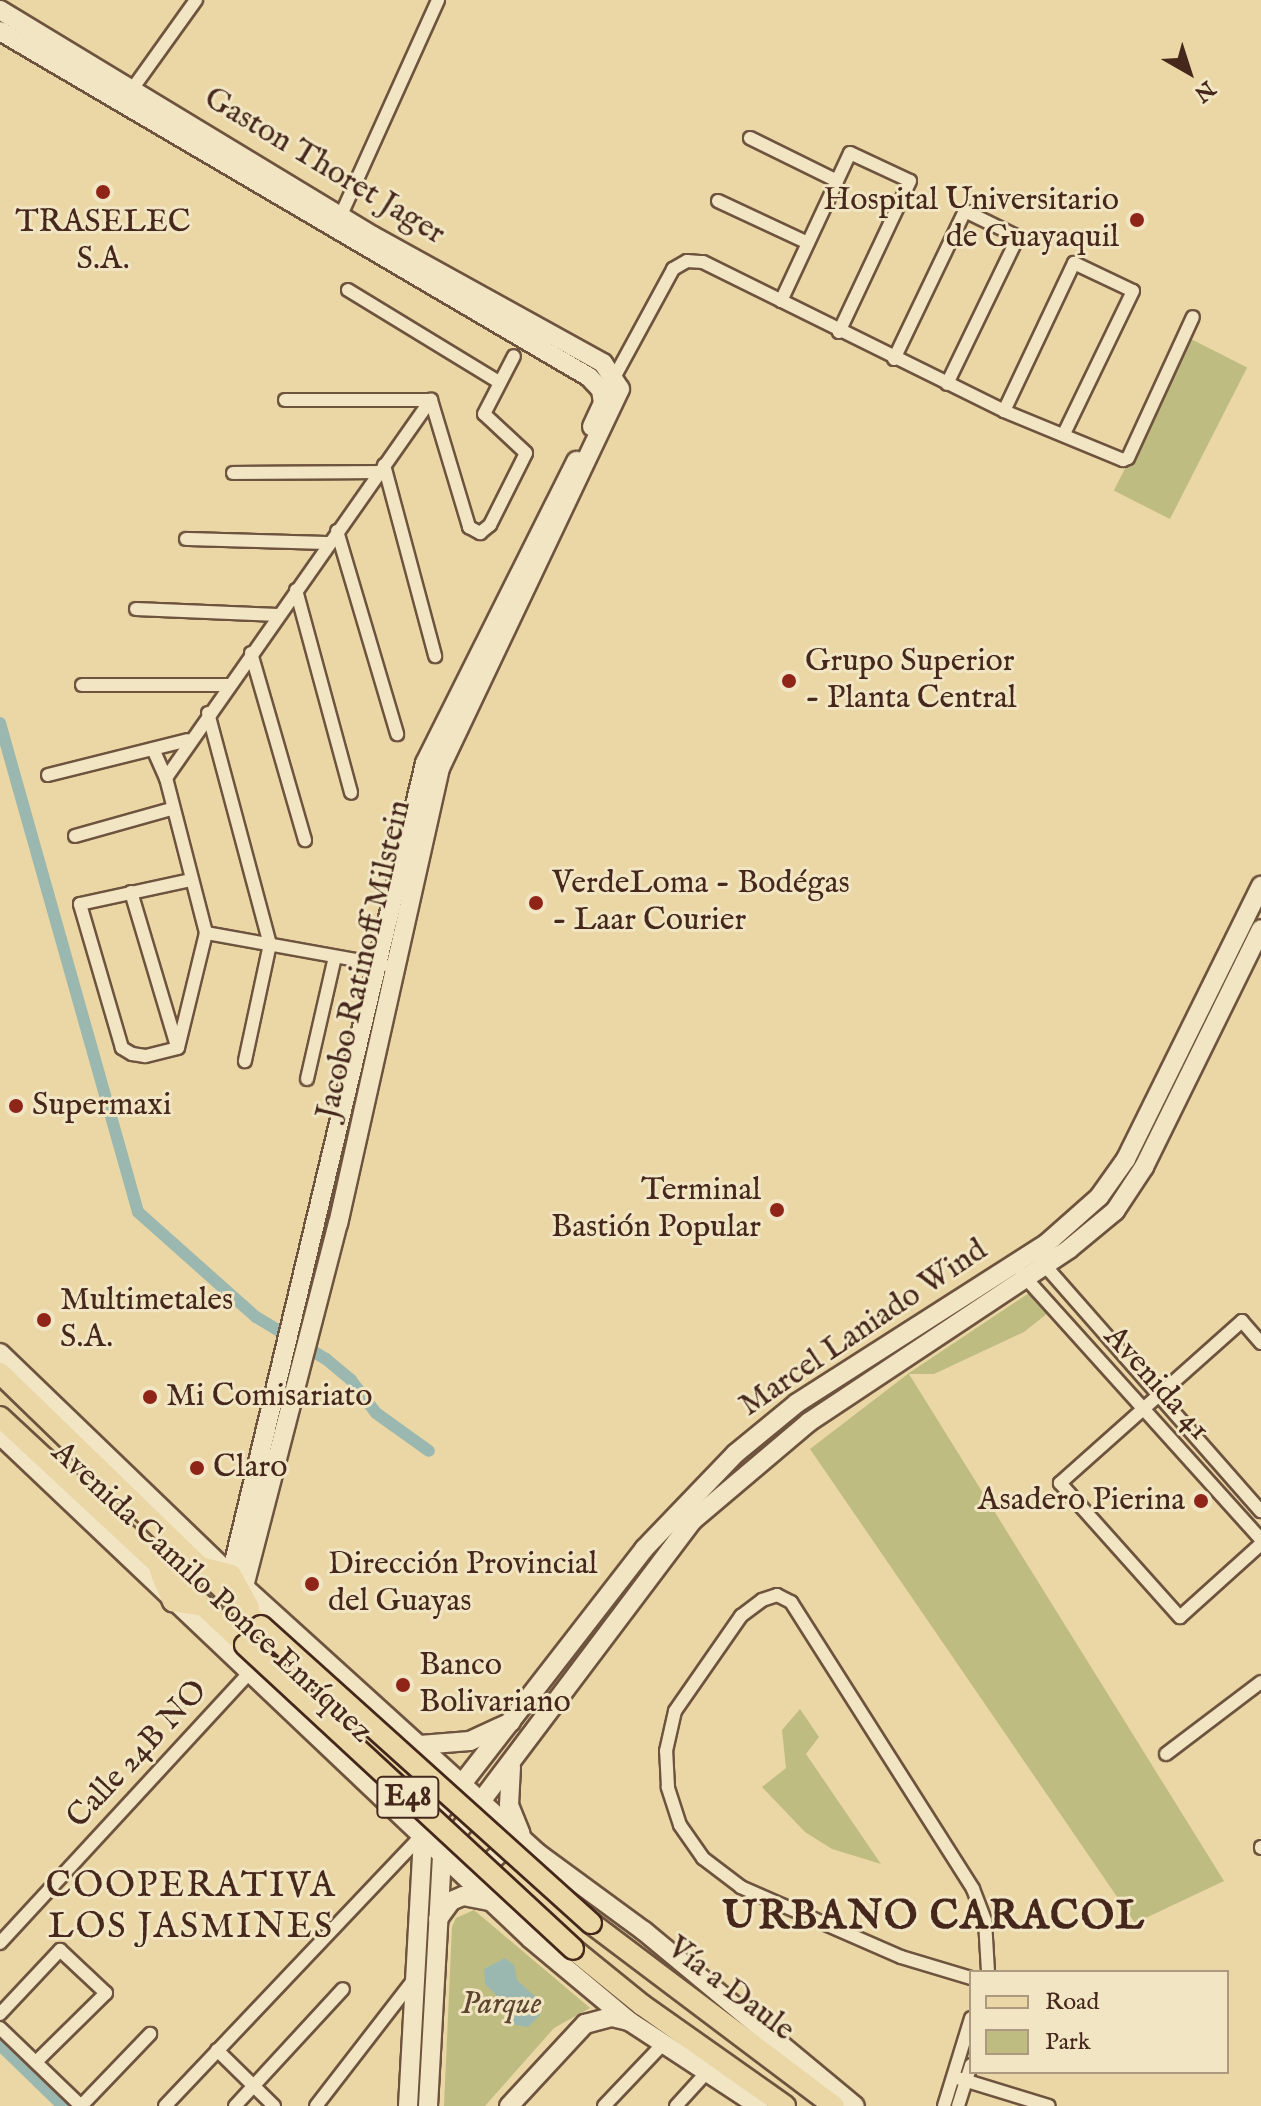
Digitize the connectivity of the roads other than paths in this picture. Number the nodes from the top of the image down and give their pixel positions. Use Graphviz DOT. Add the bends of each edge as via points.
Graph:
graph roads {
  1 [pos="196,0"];
  2 [pos="438,0"];
  3 [pos="0,10"];
  4 [pos="0,31"];
  5 [pos="133,88"];
  6 [pos="121,106"];
  7 [pos="750,138"];
  8 [pos="837,181"];
  9 [pos="718,201"];
  10 [pos="341,215"];
  11 [pos="808,243"];
  12 [pos="443,283"];
  13 [pos="348,290"];
  14 [pos="781,301"];
  15 [pos="1193,317"];
  16 [pos="839,332"];
  17 [pos="514,356"];
  18 [pos="894,359"];
  19 [pos="615,376"];
  20 [pos="499,382"];
  21 [pos="947,384"];
  22 [pos="601,390"];
  23 [pos="285,400"];
  24 [pos="431,400"];
  25 [pos="1004,411"];
  26 [pos="1064,434"];
  27 [pos="382,469"];
  28 [pos="233,473"];
  29 [pos="337,531"];
  30 [pos="186,539"];
  31 [pos="329,543"];
  32 [pos="528,571"];
  33 [pos="296,590"];
  34 [pos="136,609"];
  35 [pos="278,615"];
  36 [pos="251,653"];
  37 [pos="435,656"];
  38 [pos="82,685"];
  39 [pos="228,685"];
  40 [pos="208,713"];
  41 [pos="397,734"];
  42 [pos="188,740"];
  43 [pos="153,749"];
  44 [pos="48,775"];
  45 [pos="166,778"];
  46 [pos="351,793"];
  47 [pos="171,809"];
  48 [pos="75,836"];
  49 [pos="305,840"];
  50 [pos="191,880"];
  51 [pos="1261,886"];
  52 [pos="131,892"];
  53 [pos="1261,929"];
  54 [pos="206,933"];
  55 [pos="270,944"];
  56 [pos="335,957"];
  57 [pos="375,964"];
  58 [pos="395,967"];
  59 [pos="178,1048"];
  60 [pos="245,1061"];
  61 [pos="307,1079"];
  62 [pos="1040,1258"];
  63 [pos="1019,1272"];
  64 [pos="1261,1343"];
  65 [pos="0,1353"];
  66 [pos="0,1373"];
  67 [pos="1158,1396"];
  68 [pos="1144,1409"];
  69 [pos="0,1417"];
  70 [pos="0,1435"];
  71 [pos="1261,1511"];
  72 [pos="1261,1542"];
  73 [pos="156,1562"];
  74 [pos="192,1565"];
  75 [pos="237,1581"];
  76 [pos="173,1601"];
  77 [pos="204,1606"];
  78 [pos="260,1625"];
  79 [pos="249,1673"];
  80 [pos="1261,1682"];
  81 [pos="517,1719"];
  82 [pos="420,1745"];
  83 [pos="1166,1754"];
  84 [pos="511,1767"];
  85 [pos="465,1787"];
  86 [pos="482,1803"];
  87 [pos="423,1834"];
  88 [pos="524,1840"];
  89 [pos="442,1853"];
  90 [pos="539,1854"];
  91 [pos="488,1901"];
  92 [pos="437,1922"];
  93 [pos="591,1923"];
  94 [pos="644,1931"];
  95 [pos="0,1943"];
  96 [pos="573,1949"];
  97 [pos="988,1970"];
  98 [pos="969,1977"];
  99 [pos="411,1983"];
  100 [pos="343,1989"];
  101 [pos="0,2014"];
  102 [pos="629,2021"];
  103 [pos="0,2028"];
  104 [pos="969,2029"];
  105 [pos="150,2034"];
  106 [pos="663,2044"];
  107 [pos="217,2050"];
  108 [pos="36,2062"];
  109 [pos="969,2068"];
  110 [pos="706,2073"];
  111 [pos="960,2079"];
  112 [pos="254,2086"];
  113 [pos="409,2098"];
  114 [pos="81,2106"];
  115 [pos="165,2106"];
  116 [pos="235,2106"];
  117 [pos="274,2106"];
  118 [pos="316,2106"];
  119 [pos="397,2106"];
  120 [pos="428,2106"];
  121 [pos="509,2106"];
  122 [pos="604,2106"];
  123 [pos="676,2106"];
  124 [pos="759,2106"];
  125 [pos="785,2106"];
  126 [pos="834,2106"];
  127 [pos="855,2106"];
  128 [pos="944,2106"];
  129 [pos="958,2106"];
  130 [pos="1049,2106"];
  1 -- 5 [label="street"];
  2 -- 10 [label="street"];
  3 -- 5 [label="main road, Gaston Thoret Jager"];
  4 -- 6 [label="main road, Gaston Thoret Jager"];
  5 -- 6 [label="street"];
  5 -- 10 [label="main road, Gaston Thoret Jager"];
  6 -- 12 [label="main road, Gaston Thoret Jager"];
  7 -- 8 [label="street"];
  8 -- 11 [label="street"];
  8 -- 16 [label="street" via="850,153 910,181"];
  9 -- 11 [label="street"];
  10 -- 12 [label="main road, Gaston Thoret Jager"];
  11 -- 14 [label="street"];
  12 -- 19 [label="main road, Gaston Thoret Jager" via="603,363"];
  12 -- 22 [label="main road, Gaston Thoret Jager" via="589,377"];
  13 -- 20 [label="street"];
  14 -- 16 [label="street"];
  14 -- 19 [label="street" via="703,262 687,261 673,269"];
  15 -- 26 [label="street" via="1128,458 1117,459"];
  16 -- 18 [label="street"];
  17 -- 20 [label="street"];
  18 -- 21 [label="street"];
  18 -- 21 [label="street" via="965,211 1018,237"];
  19 -- 32 [label="main road, Jacobo Ratinoff Milstein" via="617,404"];
  20 -- 24 [label="street" via="484,414 526,453 490,525 480,533 469,527"];
  21 -- 25 [label="street"];
  22 -- 32 [label="main road, Jacobo Ratinoff Milstein" via="597,418"];
  23 -- 24 [label="street"];
  24 -- 27 [label="street"];
  25 -- 26 [label="street"];
  25 -- 26 [label="street" via="1074,263 1133,291"];
  27 -- 28 [label="street"];
  27 -- 29 [label="street"];
  27 -- 37 [label="street"];
  29 -- 31 [label="street"];
  29 -- 41 [label="street"];
  30 -- 31 [label="street"];
  31 -- 33 [label="street"];
  32 -- 57 [label="main road, Jacobo Ratinoff Milstein" via="425,763"];
  32 -- 58 [label="main road, Jacobo Ratinoff Milstein" via="440,768"];
  33 -- 35 [label="street"];
  33 -- 46 [label="street"];
  34 -- 35 [label="street"];
  35 -- 36 [label="street"];
  36 -- 39 [label="street"];
  36 -- 49 [label="street"];
  38 -- 39 [label="street"];
  39 -- 40 [label="street"];
  40 -- 42 [label="street"];
  40 -- 55 [label="street"];
  42 -- 43 [label="street"];
  42 -- 45 [label="street"];
  43 -- 44 [label="street"];
  43 -- 45 [label="street"];
  45 -- 47 [label="street"];
  47 -- 48 [label="street"];
  47 -- 50 [label="street"];
  50 -- 52 [label="street"];
  50 -- 54 [label="street"];
  51 -- 62 [label="main road, Marcel Laniado Wind" via="1126,1159 1099,1197"];
  52 -- 59 [label="street"];
  52 -- 59 [label="street" via="80,904 122,1048 145,1056"];
  53 -- 62 [label="main road, Marcel Laniado Wind" via="1128,1193 1094,1231"];
  54 -- 55 [label="street"];
  54 -- 59 [label="street"];
  55 -- 56 [label="street"];
  55 -- 60 [label="street"];
  56 -- 57 [label="street"];
  56 -- 61 [label="street"];
  57 -- 58 [label="street"];
  57 -- 75 [label="main road, Jacobo Ratinoff Milstein"];
  58 -- 75 [label="main road, Jacobo Ratinoff Milstein" via="338,1223"];
  62 -- 63 [label="main road, Marcel Laniado Wind"];
  62 -- 67 [label="street, Avenida 41"];
  63 -- 68 [label="street, Avenida 41"];
  63 -- 81 [label="main road, Marcel Laniado Wind" via="797,1403 735,1454 644,1549"];
  63 -- 84 [label="main road, Marcel Laniado Wind" via="809,1422 692,1521 651,1569"];
  64 -- 67 [label="street" via="1242,1321"];
  65 -- 75 [label="main road, Avenida Camilo Ponce Enríquez / E48"];
  66 -- 74 [label="main road, Avenida Camilo Ponce Enríquez / E48"];
  67 -- 68 [label="street"];
  67 -- 71 [label="street, Avenida 41"];
  68 -- 72 [label="street, Avenida 41"];
  68 -- 72 [label="street" via="1060,1483 1180,1617"];
  69 -- 73 [label="main road, Avenida Camilo Ponce Enríquez / E48"];
  70 -- 76 [label="main road, Avenida Camilo Ponce Enríquez / E48"];
  73 -- 76 [label="main road"];
  73 -- 77 [label="main road, Avenida Camilo Ponce Enríquez / E48"];
  74 -- 75 [label="main road"];
  74 -- 78 [label="main road, Avenida Camilo Ponce Enríquez / E48"];
  75 -- 78 [label="main road"];
  75 -- 82 [label="main road, Avenida Camilo Ponce Enríquez / E48"];
  76 -- 77 [label="main road"];
  76 -- 79 [label="main road, Avenida Camilo Ponce Enríquez / E48"];
  77 -- 96 [label="main road, Avenida Camilo Ponce Enríquez / E48, bridge"];
  78 -- 93 [label="main road, Avenida Camilo Ponce Enríquez / E48, bridge"];
  79 -- 87 [label="main road, Avenida Camilo Ponce Enríquez / E48"];
  79 -- 95 [label="street, Calle 24B NO"];
  80 -- 83 [label="street"];
  81 -- 82 [label="main road" via="470,1741"];
  81 -- 85 [label="main road, Marcel Laniado Wind"];
  82 -- 85 [label="main road, Avenida Camilo Ponce Enríquez / E48"];
  84 -- 86 [label="main road, Marcel Laniado Wind"];
  84 -- 88 [label="main road" via="509,1805"];
  85 -- 86 [label="main road, Avenida Camilo Ponce Enríquez / E48"];
  85 -- 87 [label="main road, Marcel Laniado Wind"];
  86 -- 88 [label="main road, Avenida Camilo Ponce Enríquez / E48"];
  86 -- 89 [label="main road, Marcel Laniado Wind"];
  87 -- 89 [label="main road, Avenida Camilo Ponce Enríquez / E48"];
  87 -- 99 [label="main road"];
  87 -- 107 [label="street"];
  88 -- 90 [label="main road, Avenida Camilo Ponce Enríquez / E48"];
  89 -- 91 [label="main road, Avenida Camilo Ponce Enríquez / E48"];
  89 -- 92 [label="main road"];
  90 -- 91 [label="main road" via="513,1848 490,1862 483,1888"];
  90 -- 94 [label="main road, Avenida Camilo Ponce Enríquez / E48"];
  91 -- 92 [label="main road" via="463,1896 451,1901"];
  91 -- 102 [label="main road, Avenida Camilo Ponce Enríquez / E48"];
  92 -- 120 [label="main road"];
  93 -- 126 [label="main road, Vía a Daule / E48"];
  94 -- 127 [label="main road, Vía a Daule / E48"];
  96 -- 125 [label="main road, Vía a Daule / E48"];
  97 -- 98 [label="street" via="985,1921 973,1889 791,1602 777,1595 762,1600 741,1616 675,1711 666,1751 668,1787 680,1825 703,1858 741,1887 901,1957"];
  99 -- 113 [label="main road"];
  99 -- 118 [label="street"];
  100 -- 112 [label="street"];
  101 -- 108 [label="street" via="60,1950 106,1993"];
  102 -- 106 [label="main road, E48"];
  102 -- 121 [label="main road" via="612,2017 585,2024"];
  103 -- 108 [label="street"];
  104 -- 111 [label="street"];
  105 -- 114 [label="street"];
  106 -- 110 [label="main road, E48"];
  106 -- 122 [label="street"];
  107 -- 112 [label="street"];
  107 -- 115 [label="street"];
  108 -- 114 [label="street"];
  109 -- 111 [label="street"];
  110 -- 123 [label="street"];
  110 -- 124 [label="main road, E48"];
  111 -- 128 [label="street"];
  111 -- 129 [label="street"];
  111 -- 130 [label="street"];
  112 -- 116 [label="street"];
  112 -- 117 [label="street"];
  113 -- 119 [label="street"];
}
